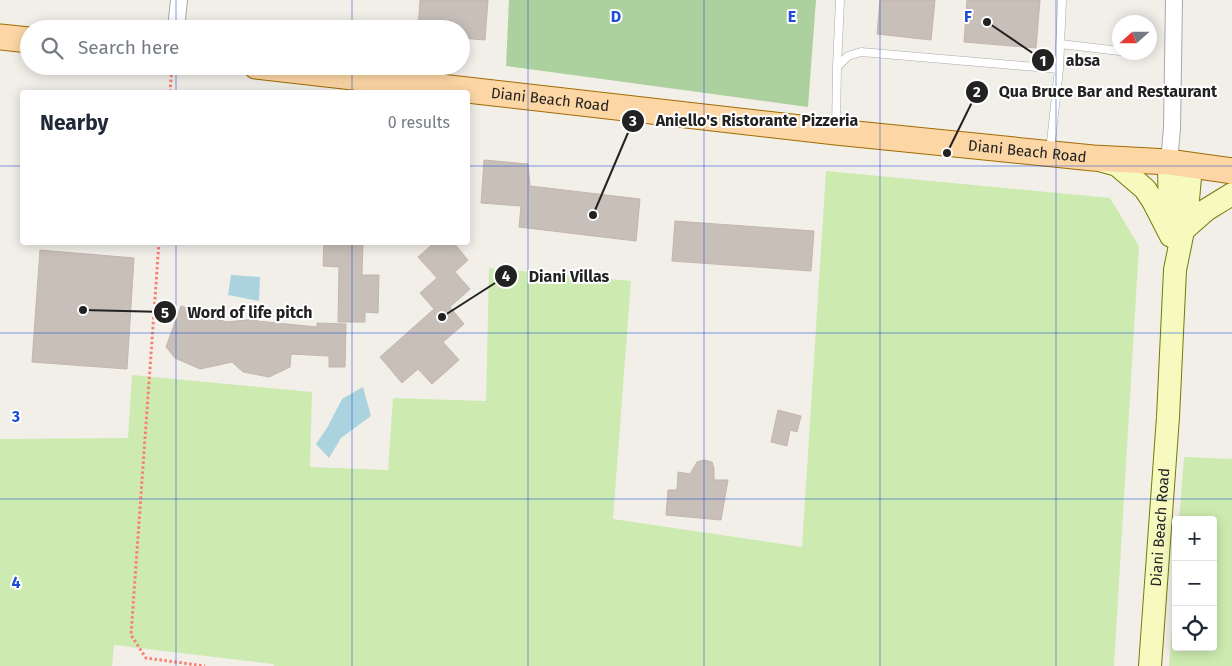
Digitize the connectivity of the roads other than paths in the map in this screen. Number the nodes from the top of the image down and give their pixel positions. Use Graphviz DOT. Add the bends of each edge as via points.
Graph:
graph roads {
  1 [pos="179,0"];
  2 [pos="840,0"];
  3 [pos="1062,0"];
  4 [pos="1174,0"];
  5 [pos="177,20"];
  6 [pos="0,37"];
  7 [pos="20,39"];
  8 [pos="1060,44"];
  9 [pos="1112,50"];
  10 [pos="837,67"];
  11 [pos="1059,69"];
  12 [pos="335,75"];
  13 [pos="467,90"];
  14 [pos="470,90"];
  15 [pos="1172,128"];
  16 [pos="836,132"];
  17 [pos="1050,152"];
  18 [pos="1093,158"];
  19 [pos="1180,164"];
  20 [pos="1232,172"];
  21 [pos="1232,194"];
  22 [pos="1176,234"];
  23 [pos="1150,666"];
  1 -- 5 [label="street"];
  2 -- 10 [label="lane"];
  3 -- 8 [label="lane"];
  4 -- 15 [label="street"];
  6 -- 7 [label="main road"];
  8 -- 9 [label="lane"];
  8 -- 11 [label="lane"];
  10 -- 11 [label="lane" via="848,56 861,52"];
  10 -- 16 [label="lane"];
  11 -- 17 [label="lane"];
  12 -- 13 [label="main road, Diani Beach Road"];
  14 -- 16 [label="main road, Diani Beach Road"];
  15 -- 19 [label="street"];
  15 -- 19 [label="street"];
  16 -- 17 [label="main road, Diani Beach Road"];
  17 -- 18 [label="main road, Diani Beach Road"];
  18 -- 19 [label="main road, Diani Beach Road"];
  18 -- 22 [label="main road" via="1117,165 1145,189"];
  19 -- 20 [label="main road, Diani Beach Road"];
  19 -- 22 [label="main road" via="1187,211"];
  21 -- 22 [label="main road"];
  22 -- 23 [label="main road, Diani Beach Road" via="1168,417"];
}
